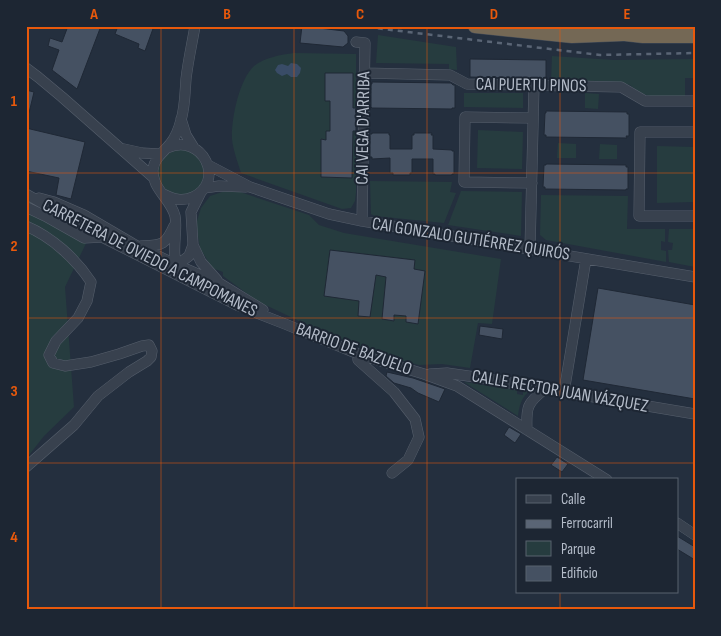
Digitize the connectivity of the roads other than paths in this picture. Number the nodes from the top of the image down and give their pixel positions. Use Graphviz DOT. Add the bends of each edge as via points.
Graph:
graph roads {
  1 [pos="195,26"];
  2 [pos="474,26"];
  3 [pos="548,26"];
  4 [pos="623,34"];
  5 [pos="695,36"];
  6 [pos="356,42"];
  7 [pos="26,68"];
  8 [pos="364,73"];
  9 [pos="534,85"];
  10 [pos="695,101"];
  11 [pos="533,118"];
  12 [pos="181,119"];
  13 [pos="695,132"];
  14 [pos="121,148"];
  15 [pos="194,148"];
  16 [pos="163,151"];
  17 [pos="208,165"];
  18 [pos="154,178"];
  19 [pos="532,183"];
  20 [pos="250,187"];
  21 [pos="203,190"];
  22 [pos="26,194"];
  23 [pos="163,194"];
  24 [pos="26,208"];
  25 [pos="695,216"];
  26 [pos="362,221"];
  27 [pos="176,222"];
  28 [pos="26,226"];
  29 [pos="102,237"];
  30 [pos="193,245"];
  31 [pos="138,246"];
  32 [pos="530,249"];
  33 [pos="143,257"];
  34 [pos="586,259"];
  35 [pos="177,265"];
  36 [pos="695,277"];
  37 [pos="220,283"];
  38 [pos="211,292"];
  39 [pos="285,324"];
  40 [pos="358,354"];
  41 [pos="424,374"];
  42 [pos="545,389"];
  43 [pos="564,392"];
  44 [pos="695,414"];
  45 [pos="527,430"];
  46 [pos="26,468"];
  47 [pos="392,473"];
  48 [pos="604,478"];
  49 [pos="678,524"];
  50 [pos="695,535"];
  1 -- 12 [label="street"];
  2 -- 4 [label="highway" via="572,36"];
  3 -- 4 [label="highway"];
  4 -- 5 [label="highway"];
  6 -- 8 [label="street, CAI VEGA D'ARRIBA" via="365,43"];
  7 -- 14 [label="street"];
  8 -- 9 [label="street, CAI PUERTU PINOS" via="450,76 467,84"];
  8 -- 26 [label="street, CAI VEGA D'ARRIBA"];
  9 -- 10 [label="street, CAI PUERTU PINOS" via="622,87 645,102"];
  9 -- 11 [label="street"];
  11 -- 19 [label="street"];
  11 -- 19 [label="street" via="466,117 464,182"];
  12 -- 15 [label="street"];
  12 -- 16 [label="street" via="171,143"];
  13 -- 25 [label="street" via="640,132 639,208 639,216"];
  14 -- 16 [label="street" via="142,153"];
  14 -- 18 [label="street"];
  15 -- 16 [label="street" via="180,144"];
  15 -- 17 [label="street"];
  16 -- 18 [label="street" via="155,161"];
  17 -- 20 [label="street, CAI GONZALO GUTIÉRREZ QUIRÓS"];
  17 -- 21 [label="street"];
  18 -- 23 [label="street"];
  19 -- 32 [label="street"];
  20 -- 21 [label="street, CAI GONZALO GUTIÉRREZ QUIRÓS"];
  20 -- 26 [label="street, CAI GONZALO GUTIÉRREZ QUIRÓS" via="329,214"];
  21 -- 23 [label="street" via="195,196 178,200"];
  21 -- 30 [label="street" via="191,212"];
  22 -- 29 [label="street, CARRETERA DE OVIEDO A CAMPOMANES"];
  22 -- 31 [label="street, CARRETERA DE OVIEDO A CAMPOMANES" via="84,215"];
  23 -- 27 [label="street"];
  24 -- 29 [label="street" via="84,238"];
  26 -- 32 [label="street, CAI GONZALO GUTIÉRREZ QUIRÓS"];
  27 -- 31 [label="street" via="168,239 158,245"];
  27 -- 35 [label="street"];
  28 -- 46 [label="street" via="68,254 91,282 87,301 78,318 56,341 49,355 53,363 65,366 91,362 150,345 152,351 147,361 98,396 74,425"];
  29 -- 31 [label="street"];
  29 -- 33 [label="street, CARRETERA DE OVIEDO A CAMPOMANES"];
  30 -- 35 [label="street" via="189,256"];
  30 -- 37 [label="street" via="201,262"];
  31 -- 35 [label="street, CARRETERA DE OVIEDO A CAMPOMANES"];
  32 -- 34 [label="street, CAI GONZALO GUTIÉRREZ QUIRÓS"];
  33 -- 35 [label="street"];
  33 -- 38 [label="street, CARRETERA DE OVIEDO A CAMPOMANES"];
  34 -- 36 [label="street, CAI GONZALO GUTIÉRREZ QUIRÓS"];
  34 -- 43 [label="street"];
  35 -- 37 [label="street, CARRETERA DE OVIEDO A CAMPOMANES"];
  35 -- 38 [label="street" via="204,281"];
  37 -- 39 [label="street, CARRETERA DE OVIEDO A CAMPOMANES"];
  38 -- 39 [label="street, CARRETERA DE OVIEDO A CAMPOMANES"];
  39 -- 40 [label="street, BARRIO DE BAZUELO"];
  40 -- 41 [label="street, BARRIO DE BAZUELO"];
  40 -- 47 [label="street" via="358,360 394,392 415,419 419,437 408,460"];
  41 -- 42 [label="street, CALLE RECTOR JUAN VÁZQUEZ" via="476,376"];
  41 -- 45 [label="street, BARRIO DE BAZUELO" via="458,386"];
  42 -- 43 [label="street, CALLE RECTOR JUAN VÁZQUEZ"];
  42 -- 45 [label="street" via="532,399 526,412"];
  43 -- 44 [label="street, CALLE RECTOR JUAN VÁZQUEZ"];
  45 -- 48 [label="street"];
  49 -- 50 [label="street"];
}
